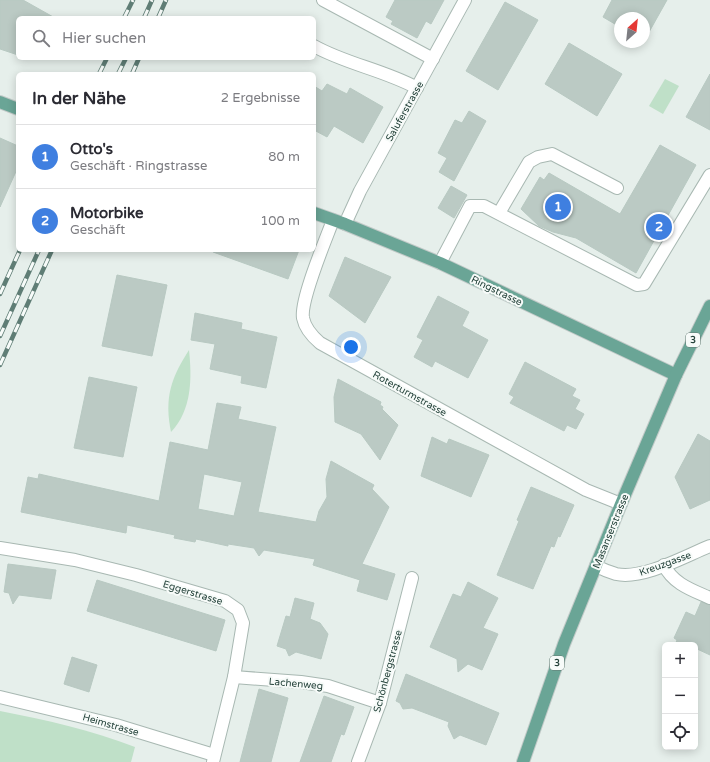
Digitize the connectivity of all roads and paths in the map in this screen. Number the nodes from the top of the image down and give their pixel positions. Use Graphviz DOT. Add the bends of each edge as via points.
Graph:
graph roads {
  1 [pos="322,0"];
  2 [pos="465,0"];
  3 [pos="316,47"];
  4 [pos="433,59"];
  5 [pos="417,88"];
  6 [pos="0,102"];
  7 [pos="16,107"];
  8 [pos="710,175"];
  9 [pos="617,188"];
  10 [pos="499,213"];
  11 [pos="316,214"];
  12 [pos="333,220"];
  13 [pos="345,224"];
  14 [pos="440,263"];
  15 [pos="710,306"];
  16 [pos="676,375"];
  17 [pos="620,504"];
  18 [pos="710,546"];
  19 [pos="0,548"];
  20 [pos="664,565"];
  21 [pos="596,566"];
  22 [pos="412,578"];
  23 [pos="710,598"];
  24 [pos="234,677"];
  25 [pos="0,697"];
  26 [pos="380,703"];
  27 [pos="213,759"];
  28 [pos="358,762"];
  29 [pos="523,762"];
  1 -- 4 [label="street"];
  2 -- 4 [label="street, Saluferstrasse"];
  3 -- 5 [label="street" via="325,53 396,77"];
  4 -- 5 [label="street, Saluferstrasse"];
  5 -- 13 [label="street, Saluferstrasse" via="360,191"];
  6 -- 7 [label="main road"];
  8 -- 10 [label="street" via="646,281 640,285"];
  9 -- 10 [label="street" via="552,154 545,155 529,162"];
  10 -- 14 [label="street" via="484,206 470,206"];
  11 -- 12 [label="main road, Ringstrasse"];
  12 -- 13 [label="main road, Ringstrasse"];
  12 -- 17 [label="street, Roterturmstrasse" via="304,307 303,317 312,336 320,343 573,483"];
  13 -- 14 [label="main road, Ringstrasse"];
  14 -- 16 [label="main road, Ringstrasse"];
  15 -- 16 [label="main road, Masanserstrasse / 3"];
  16 -- 17 [label="main road, Masanserstrasse / 3"];
  17 -- 21 [label="main road, Masanserstrasse / 3"];
  18 -- 20 [label="street, Kreuzgasse"];
  19 -- 24 [label="street, Eggerstrasse" via="75,560 225,601 238,610 243,623"];
  20 -- 21 [label="street, Kreuzgasse" via="645,572 625,575"];
  20 -- 23 [label="street" via="673,579 686,588"];
  21 -- 29 [label="main road, Masanserstrasse / 3" via="564,644"];
  22 -- 26 [label="street, Schönbergstrasse"];
  24 -- 26 [label="street, Lachenweg" via="328,686"];
  24 -- 27 [label="street, Eggerstrasse"];
  25 -- 27 [label="street, Heimstrasse" via="116,725"];
  26 -- 28 [label="street, Schönbergstrasse"];
}
